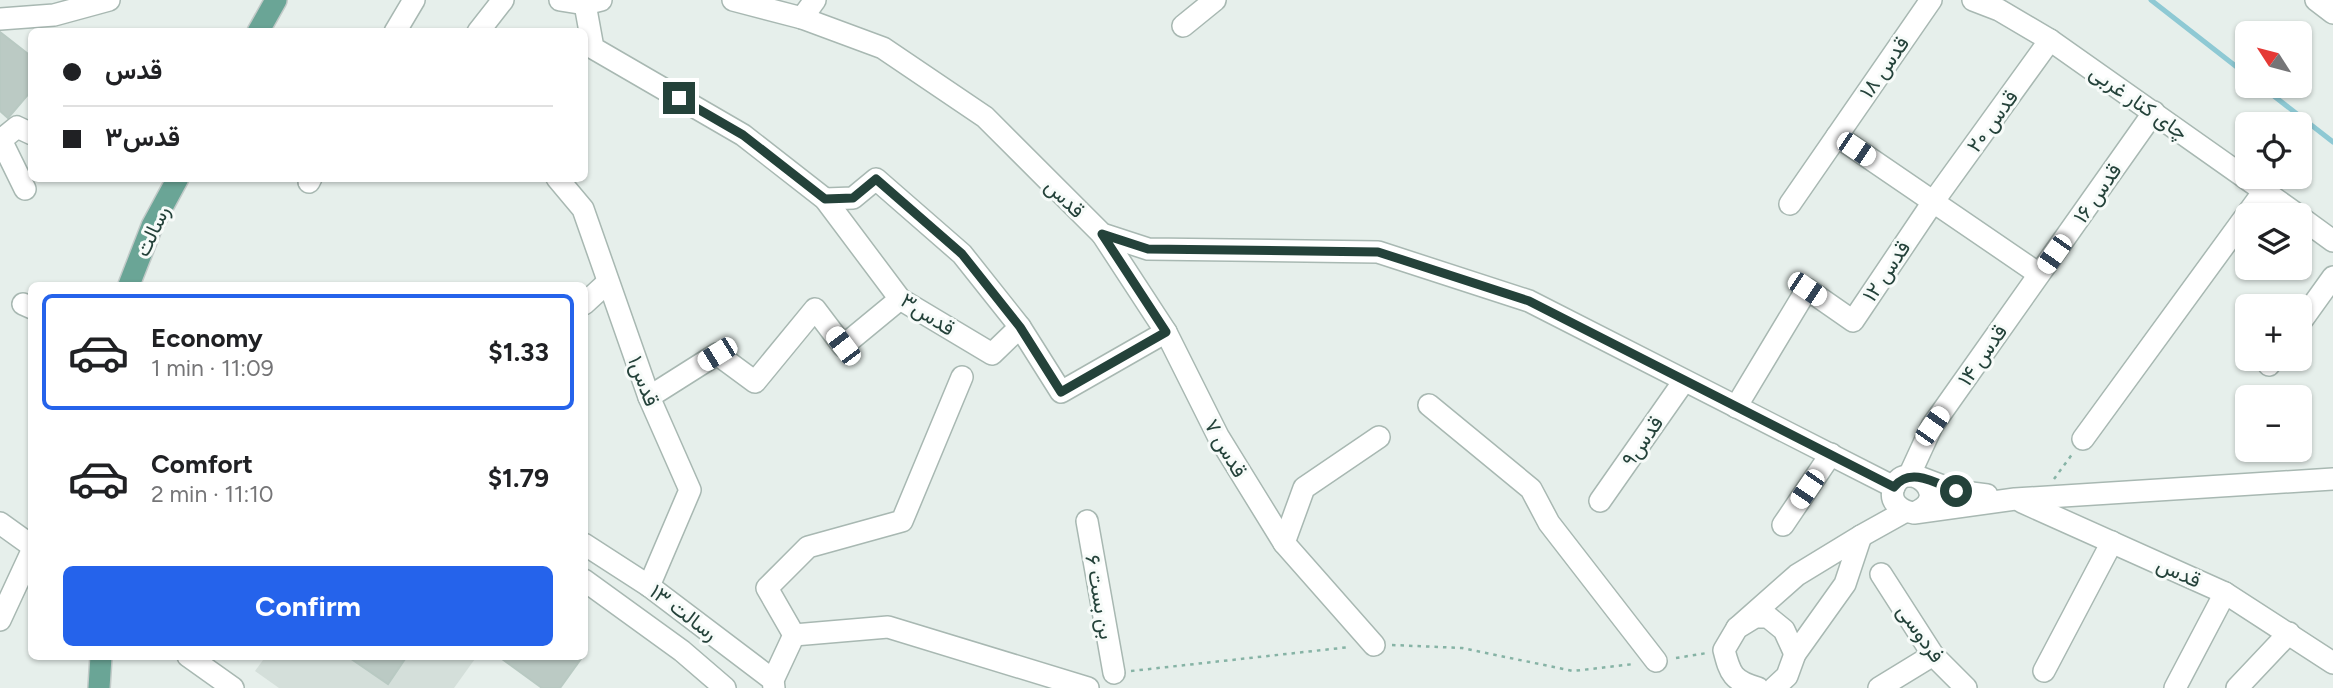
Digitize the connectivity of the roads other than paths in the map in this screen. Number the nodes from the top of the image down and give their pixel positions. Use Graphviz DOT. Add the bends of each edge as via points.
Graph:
graph roads {
  1 [pos="109,0"];
  2 [pos="275,0"];
  3 [pos="414,0"];
  4 [pos="503,0"];
  5 [pos="560,0"];
  6 [pos="733,0"];
  7 [pos="815,0"];
  8 [pos="1215,0"];
  9 [pos="1931,0"];
  10 [pos="1973,0"];
  11 [pos="2316,0"];
  12 [pos="593,2"];
  13 [pos="2333,13"];
  14 [pos="802,18"];
  15 [pos="0,19"];
  16 [pos="1183,26"];
  17 [pos="260,28"];
  18 [pos="397,28"];
  19 [pos="481,28"];
  20 [pos="2050,40"];
  21 [pos="2154,112"];
  22 [pos="28,132"];
  23 [pos="1837,136"];
  24 [pos="1,139"];
  25 [pos="176,182"];
  26 [pos="560,182"];
  27 [pos="24,189"];
  28 [pos="2264,191"];
  29 [pos="825,199"];
  30 [pos="1933,202"];
  31 [pos="2281,203"];
  32 [pos="1790,204"];
  33 [pos="2312,226"];
  34 [pos="1102,234"];
  35 [pos="2333,241"];
  36 [pos="2039,274"];
  37 [pos="2333,277"];
  38 [pos="130,282"];
  39 [pos="608,282"];
  40 [pos="900,299"];
  41 [pos="588,300"];
  42 [pos="2312,306"];
  43 [pos="1020,327"];
  44 [pos="1166,332"];
  45 [pos="962,377"];
  46 [pos="1684,381"];
  47 [pos="649,397"];
  48 [pos="1429,405"];
  49 [pos="1736,407"];
  50 [pos="1379,438"];
  51 [pos="2083,439"];
  52 [pos="1831,454"];
  53 [pos="2333,479"];
  54 [pos="1907,480"];
  55 [pos="2015,499"];
  56 [pos="1600,501"];
  57 [pos="1909,512"];
  58 [pos="1087,521"];
  59 [pos="0,523"];
  60 [pos="1783,525"];
  61 [pos="1861,536"];
  62 [pos="2112,542"];
  63 [pos="28,543"];
  64 [pos="1284,543"];
  65 [pos="588,547"];
  66 [pos="28,560"];
  67 [pos="1881,574"];
  68 [pos="588,583"];
  69 [pos="649,586"];
  70 [pos="2225,593"];
  71 [pos="0,620"];
  72 [pos="1737,628"];
  73 [pos="2288,633"];
  74 [pos="794,635"];
  75 [pos="1374,645"];
  76 [pos="1795,654"];
  77 [pos="1933,655"];
  78 [pos="101,660"];
  79 [pos="194,660"];
  80 [pos="1656,662"];
  81 [pos="2333,663"];
  82 [pos="2044,671"];
  83 [pos="1114,673"];
  84 [pos="1731,680"];
  85 [pos="774,684"];
  86 [pos="1781,684"];
  87 [pos="99,688"];
  88 [pos="233,688"];
  89 [pos="725,688"];
  90 [pos="1088,688"];
  91 [pos="1758,688"];
  92 [pos="1879,688"];
  93 [pos="1966,688"];
  94 [pos="2175,688"];
  95 [pos="2237,688"];
  1 -- 15 [label="street" via="54,15"];
  2 -- 17 [label="main road"];
  3 -- 18 [label="street"];
  4 -- 19 [label="street"];
  5 -- 12 [label="street"];
  6 -- 14 [label="street, قدس"];
  7 -- 14 [label="street"];
  8 -- 16 [label="street"];
  9 -- 23 [label="street, قدس ۱۸"];
  10 -- 20 [label="street, چای کنار غربی"];
  11 -- 13 [label="street"];
  12 -- 29 [label="street, قدس۳" via="593,48 743,135"];
  14 -- 34 [label="street, قدس" via="883,48 985,117"];
  20 -- 21 [label="street, چای کنار غربی"];
  20 -- 30 [label="street, قدس ۲۰"];
  21 -- 28 [label="street, چای کنار غربی"];
  21 -- 36 [label="street, قدس ۱۶"];
  22 -- 24 [label="street" via="17,127"];
  23 -- 30 [label="street"];
  23 -- 32 [label="street, قدس ۱۸"];
  24 -- 27 [label="street"];
  25 -- 38 [label="main road, رسالت"];
  26 -- 39 [label="street, قدس۱" via="583,209"];
  28 -- 31 [label="street, چای کنار غربی"];
  28 -- 51 [label="street"];
  29 -- 40 [label="street, قدس۳"];
  29 -- 43 [label="street" via="853,198 876,179 962,254"];
  30 -- 36 [label="street"];
  30 -- 49 [label="street, قدس ۱۲" via="1853,321 1807,289"];
  33 -- 35 [label="street, چای کنار غربی"];
  34 -- 44 [label="street, قدس ۷"];
  34 -- 46 [label="street, قدس" via="1148,249 1378,252 1529,301"];
  36 -- 54 [label="street, قدس ۱۴" via="1932,426"];
  37 -- 42 [label="street"];
  39 -- 41 [label="street"];
  39 -- 47 [label="street, قدس۱"];
  40 -- 43 [label="street, قدس۳" via="992,354"];
  40 -- 47 [label="street" via="843,346 815,309 755,382 717,354"];
  43 -- 44 [label="street" via="1061,392"];
  44 -- 64 [label="street, قدس ۷" via="1218,436"];
  45 -- 74 [label="street" via="902,521 808,547 767,588"];
  46 -- 49 [label="street, قدس"];
  46 -- 56 [label="street, قدس۹"];
  47 -- 69 [label="street, قدس۱" via="690,490"];
  48 -- 80 [label="street" via="1531,489 1549,523"];
  49 -- 52 [label="street, قدس"];
  50 -- 64 [label="street" via="1304,488"];
  52 -- 54 [label="street, قدس"];
  52 -- 60 [label="street"];
  53 -- 55 [label="street, قدس"];
  54 -- 55 [label="street, قدس"];
  54 -- 57 [label="street" via="1893,497 1896,506"];
  54 -- 57 [label="street" via="1926,483 1930,492 1923,510"];
  55 -- 57 [label="street, قدس"];
  55 -- 62 [label="street, قدس"];
  57 -- 61 [label="street, قدس"];
  58 -- 83 [label="street, بن بست ۶"];
  59 -- 63 [label="street"];
  61 -- 72 [label="street, قدس" via="1797,575"];
  61 -- 76 [label="street" via="1845,584"];
  62 -- 70 [label="street, قدس"];
  62 -- 82 [label="street"];
  64 -- 75 [label="street, قدس ۷"];
  65 -- 69 [label="street, رسالت ۱۳"];
  66 -- 71 [label="street"];
  67 -- 77 [label="street, فردوسی"];
  68 -- 89 [label="street, رسالت ۱۳"];
  69 -- 85 [label="street, رسالت ۱۳"];
  70 -- 73 [label="street, قدس"];
  70 -- 94 [label="street"];
  72 -- 76 [label="street" via="1755,617 1768,617 1784,630"];
  72 -- 84 [label="street, قدس" via="1724,650"];
  73 -- 81 [label="street, قدس"];
  73 -- 95 [label="street"];
  74 -- 85 [label="street"];
  74 -- 90 [label="street" via="888,627"];
  76 -- 86 [label="street"];
  77 -- 92 [label="street"];
  77 -- 93 [label="street, فردوسی"];
  78 -- 87 [label="main road"];
  79 -- 88 [label="street"];
  84 -- 91 [label="street"];
}
